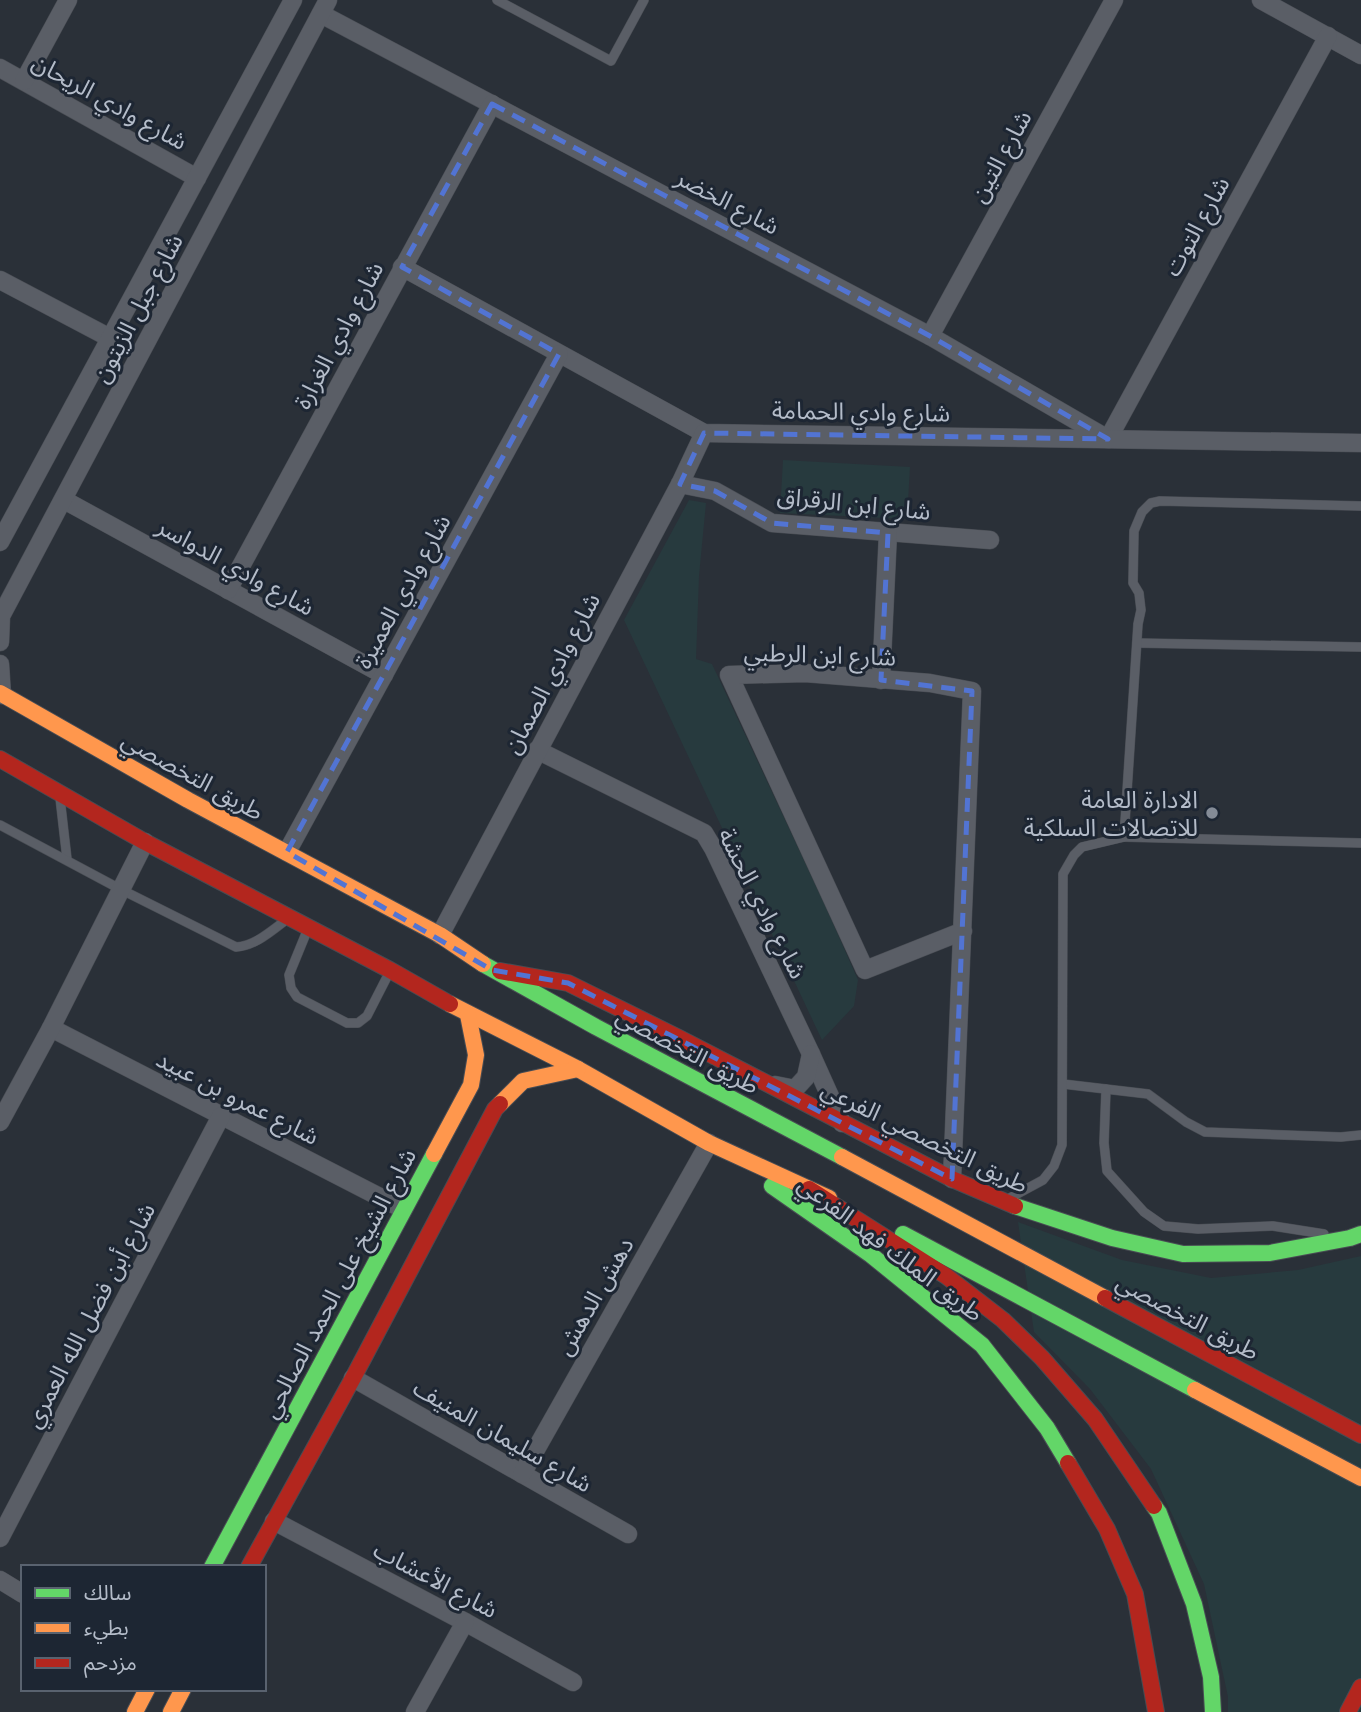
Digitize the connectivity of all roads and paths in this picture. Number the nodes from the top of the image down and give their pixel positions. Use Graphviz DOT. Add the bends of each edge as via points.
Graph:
graph roads {
  1 [pos="68,0"];
  2 [pos="293,0"];
  3 [pos="497,0"];
  4 [pos="644,0"];
  5 [pos="1114,0"];
  6 [pos="1261,0"];
  7 [pos="324,7"];
  8 [pos="1328,36"];
  9 [pos="1361,55"];
  10 [pos="0,68"];
  11 [pos="24,81"];
  12 [pos="492,104"];
  13 [pos="197,178"];
  14 [pos="402,267"];
  15 [pos="0,280"];
  16 [pos="930,336"];
  17 [pos="110,338"];
  18 [pos="559,354"];
  19 [pos="704,433"];
  20 [pos="1108,439"];
  21 [pos="1361,443"];
  22 [pos="680,484"];
  23 [pos="64,500"];
  24 [pos="1361,506"];
  25 [pos="888,533"];
  26 [pos="990,540"];
  27 [pos="0,542"];
  28 [pos="228,590"];
  29 [pos="1,616"];
  30 [pos="0,642"];
  31 [pos="1137,643"];
  32 [pos="1361,647"];
  33 [pos="0,664"];
  34 [pos="384,675"];
  35 [pos="881,680"];
  36 [pos="1,694"];
  37 [pos="537,750"];
  38 [pos="0,759"];
  39 [pos="59,792"];
  40 [pos="0,825"];
  41 [pos="1124,837"];
  42 [pos="145,842"];
  43 [pos="1361,842"];
  44 [pos="287,852"];
  45 [pos="67,859"];
  46 [pos="120,889"];
  47 [pos="290,917"];
  48 [pos="309,927"];
  49 [pos="963,931"];
  50 [pos="440,935"];
  51 [pos="390,970"];
  52 [pos="492,970"];
  53 [pos="468,1014"];
  54 [pos="51,1028"];
  55 [pos="811,1054"];
  56 [pos="578,1069"];
  57 [pos="766,1083"];
  58 [pos="1063,1084"];
  59 [pos="1106,1089"];
  60 [pos="221,1116"];
  61 [pos="0,1122"];
  62 [pos="842,1123"];
  63 [pos="1361,1135"];
  64 [pos="709,1143"];
  65 [pos="952,1179"];
  66 [pos="809,1189"];
  67 [pos="1003,1202"];
  68 [pos="403,1209"];
  69 [pos="1355,1236"];
  70 [pos="353,1378"];
  71 [pos="1361,1435"];
  72 [pos="522,1474"];
  73 [pos="1361,1478"];
  74 [pos="274,1521"];
  75 [pos="628,1534"];
  76 [pos="0,1538"];
  77 [pos="213,1565"];
  78 [pos="251,1565"];
  79 [pos="0,1580"];
  80 [pos="21,1593"];
  81 [pos="464,1622"];
  82 [pos="573,1682"];
  83 [pos="1361,1687"];
  84 [pos="146,1691"];
  85 [pos="182,1691"];
  86 [pos="135,1712"];
  87 [pos="171,1712"];
  88 [pos="415,1712"];
  89 [pos="1156,1712"];
  90 [pos="1213,1712"];
  91 [pos="1348,1712"];
  1 -- 11 [label="street"];
  2 -- 13 [label="street, شارع جبل الزيتون"];
  3 -- 4 [label="lane" via="611,61"];
  5 -- 16 [label="street, شارع التين"];
  6 -- 8 [label="street"];
  7 -- 12 [label="street, شارع الخضر"];
  7 -- 23 [label="street, شارع جبل الزيتون"];
  8 -- 9 [label="street"];
  8 -- 20 [label="street, شارع التوت"];
  10 -- 11 [label="street, شارع وادي الريحان"];
  11 -- 13 [label="street, شارع وادي الريحان"];
  12 -- 14 [label="street, شارع وادي الغرارة"];
  12 -- 16 [label="street, شارع الخضر"];
  13 -- 17 [label="street, شارع جبل الزيتون"];
  14 -- 18 [label="street, شارع وادي الحمامة"];
  14 -- 28 [label="street, شارع وادي الغرارة"];
  15 -- 17 [label="street"];
  16 -- 20 [label="street, شارع الخضر"];
  17 -- 27 [label="street, شارع جبل الزيتون"];
  18 -- 19 [label="street, شارع وادي الحمامة"];
  18 -- 34 [label="street, شارع وادي العميرة"];
  19 -- 20 [label="street, شارع وادي الحمامة"];
  19 -- 22 [label="street, شارع وادي الصمان"];
  20 -- 21 [label="street, شارع وادي الحمامة"];
  22 -- 25 [label="street, شارع ابن الرقراق" via="715,491 772,523"];
  22 -- 37 [label="street, شارع وادي الصمان"];
  23 -- 28 [label="street, شارع وادي الدواسر"];
  23 -- 29 [label="street, شارع جبل الزيتون"];
  24 -- 31 [label="lane" via="1151,503 1134,531 1133,583 1141,610"];
  25 -- 26 [label="street, شارع ابن الرقراق"];
  25 -- 35 [label="street"];
  28 -- 34 [label="street, شارع وادي الدواسر"];
  29 -- 30 [label="street, شارع جبل الزيتون"];
  31 -- 32 [label="lane"];
  31 -- 41 [label="lane"];
  33 -- 36 [label="street"];
  34 -- 44 [label="street, شارع وادي العميرة"];
  35 -- 49 [label="street, شارع ابن الرطبي" via="972,691"];
  35 -- 49 [label="street, شارع ابن الرطبي" via="805,673 729,675 865,970"];
  36 -- 44 [label="main road, طريق التخصصي"];
  37 -- 50 [label="street, شارع وادي الصمان"];
  37 -- 55 [label="street, شارع وادي الحشة" via="704,833"];
  38 -- 39 [label="main road"];
  39 -- 42 [label="main road"];
  39 -- 45 [label="lane"];
  40 -- 45 [label="lane"];
  41 -- 43 [label="lane"];
  41 -- 58 [label="lane" via="1082,847 1063,874"];
  42 -- 46 [label="street"];
  42 -- 47 [label="main road"];
  44 -- 50 [label="main road, طريق التخصصي"];
  45 -- 46 [label="lane"];
  46 -- 47 [label="lane" via="236,947 255,941"];
  46 -- 54 [label="street"];
  47 -- 48 [label="main road"];
  48 -- 51 [label="main road"];
  48 -- 51 [label="lane" via="289,975 297,997 347,1023 358,1023 368,1016"];
  49 -- 65 [label="street, شارع ابن الرطبي"];
  50 -- 52 [label="main road, طريق التخصصي"];
  51 -- 53 [label="main road"];
  52 -- 57 [label="main road, طريق التخصصي الفرعي" via="568,983"];
  52 -- 71 [label="main road, طريق التخصصي"];
  53 -- 56 [label="main road"];
  53 -- 68 [label="main road, شارع الشيخ على الحمد الصالحي" via="476,1055 471,1084"];
  54 -- 60 [label="street, شارع عمرو بن عبيد"];
  54 -- 61 [label="street"];
  55 -- 57 [label="street" via="806,1077 795,1089"];
  55 -- 62 [label="street, شارع وادي الحشة"];
  56 -- 64 [label="main road"];
  56 -- 70 [label="main road" via="523,1081 495,1109"];
  57 -- 62 [label="main road, طريق التخصصي الفرعي"];
  58 -- 59 [label="lane"];
  58 -- 67 [label="lane" via="1062,1145 1054,1166 1043,1180"];
  59 -- 63 [label="lane" via="1149,1094 1205,1132"];
  59 -- 69 [label="lane" via="1108,1171 1144,1212 1164,1226 1198,1230 1273,1226"];
  60 -- 68 [label="street, شارع عمرو بن عبيد"];
  60 -- 76 [label="street, شارع أبن فضل الله العمري"];
  62 -- 65 [label="main road, طريق التخصصي الفرعي"];
  64 -- 66 [label="main road"];
  64 -- 72 [label="street, دهش الدهش"];
  64 -- 89 [label="main road, طريق الملك فهد الفرعي" via="871,1255 982,1345 1039,1417 1107,1529 1135,1594"];
  65 -- 67 [label="main road, طريق التخصصي الفرعي"];
  66 -- 73 [label="main road" via="892,1228"];
  66 -- 90 [label="main road" via="946,1276 1003,1320 1095,1419 1159,1513 1194,1604 1211,1676"];
  67 -- 69 [label="main road, طريق التخصصي الفرعي" via="1112,1238 1182,1254 1270,1253"];
  68 -- 77 [label="main road, شارع الشيخ على الحمد الصالحي"];
  70 -- 72 [label="street, شارع سليمان المنيف"];
  70 -- 74 [label="main road"];
  72 -- 75 [label="street, شارع سليمان المنيف"];
  74 -- 78 [label="main road"];
  74 -- 81 [label="street, شارع الأعشاب"];
  79 -- 80 [label="street"];
  81 -- 82 [label="street, شارع الأعشاب"];
  81 -- 88 [label="street"];
  83 -- 91 [label="main road"];
  84 -- 86 [label="main road"];
  85 -- 87 [label="main road"];
}
